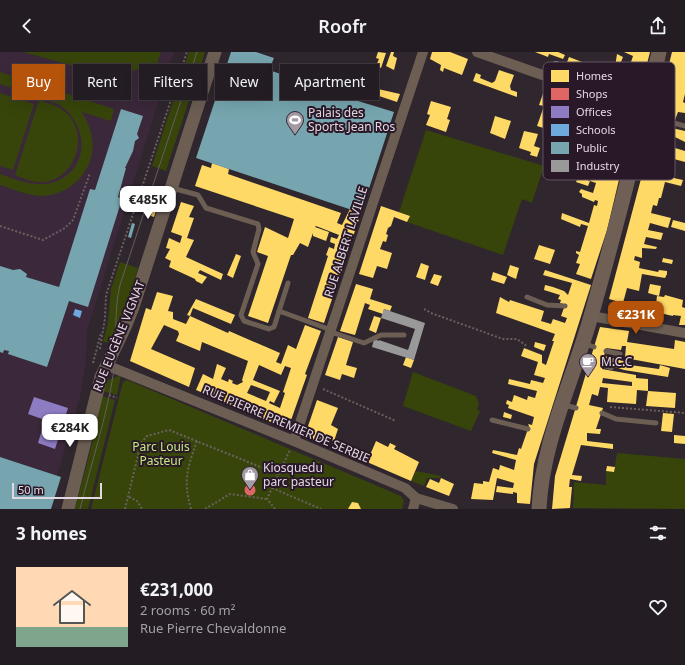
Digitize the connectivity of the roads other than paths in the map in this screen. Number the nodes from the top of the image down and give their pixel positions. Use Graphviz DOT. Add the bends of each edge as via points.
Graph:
graph roads {
  1 [pos="215,52"];
  2 [pos="423,52"];
  3 [pos="477,52"];
  4 [pos="659,52"];
  5 [pos="655,62"];
  6 [pos="543,76"];
  7 [pos="675,123"];
  8 [pos="685,126"];
  9 [pos="626,180"];
  10 [pos="172,188"];
  11 [pos="288,283"];
  12 [pos="527,297"];
  13 [pos="565,306"];
  14 [pos="279,311"];
  15 [pos="589,315"];
  16 [pos="331,331"];
  17 [pos="685,333"];
  18 [pos="404,335"];
  19 [pos="606,350"];
  20 [pos="620,354"];
  21 [pos="106,365"];
  22 [pos="603,365"];
  23 [pos="611,368"];
  24 [pos="602,413"];
  25 [pos="492,420"];
  26 [pos="656,422"];
  27 [pos="528,430"];
  28 [pos="294,441"];
  29 [pos="416,498"];
  30 [pos="68,509"];
  31 [pos="413,509"];
  32 [pos="454,509"];
  33 [pos="539,509"];
  1 -- 10 [label="street, RUE EUGÈNE VIGNAT"];
  2 -- 16 [label="street, RUE ALBERT LAVILLE"];
  3 -- 6 [label="street"];
  4 -- 5 [label="main road"];
  7 -- 8 [label="lane"];
  9 -- 15 [label="main road"];
  10 -- 14 [label="lane" via="198,195 206,208 258,224 253,252 258,264 241,315 244,321 269,329 274,327"];
  10 -- 21 [label="street, RUE EUGÈNE VIGNAT" via="125,327"];
  11 -- 14 [label="lane"];
  12 -- 13 [label="lane" via="547,305"];
  14 -- 16 [label="lane"];
  15 -- 17 [label="street"];
  15 -- 33 [label="main road" via="588,345 569,407 549,435"];
  16 -- 18 [label="lane" via="364,343 381,335"];
  16 -- 28 [label="street, RUE ALBERT LAVILLE"];
  19 -- 20 [label="lane"];
  21 -- 28 [label="street, RUE PIERRE PREMIER DE SERBIE"];
  21 -- 30 [label="street, RUE EUGÈNE VIGNAT" via="96,392"];
  22 -- 23 [label="lane"];
  24 -- 26 [label="lane" via="616,419"];
  25 -- 27 [label="lane"];
  28 -- 29 [label="street, RUE PIERRE PREMIER DE SERBIE" via="404,488"];
  29 -- 31 [label="street"];
  29 -- 32 [label="street, RUE PIERRE PREMIER DE SERBIE"];
}
